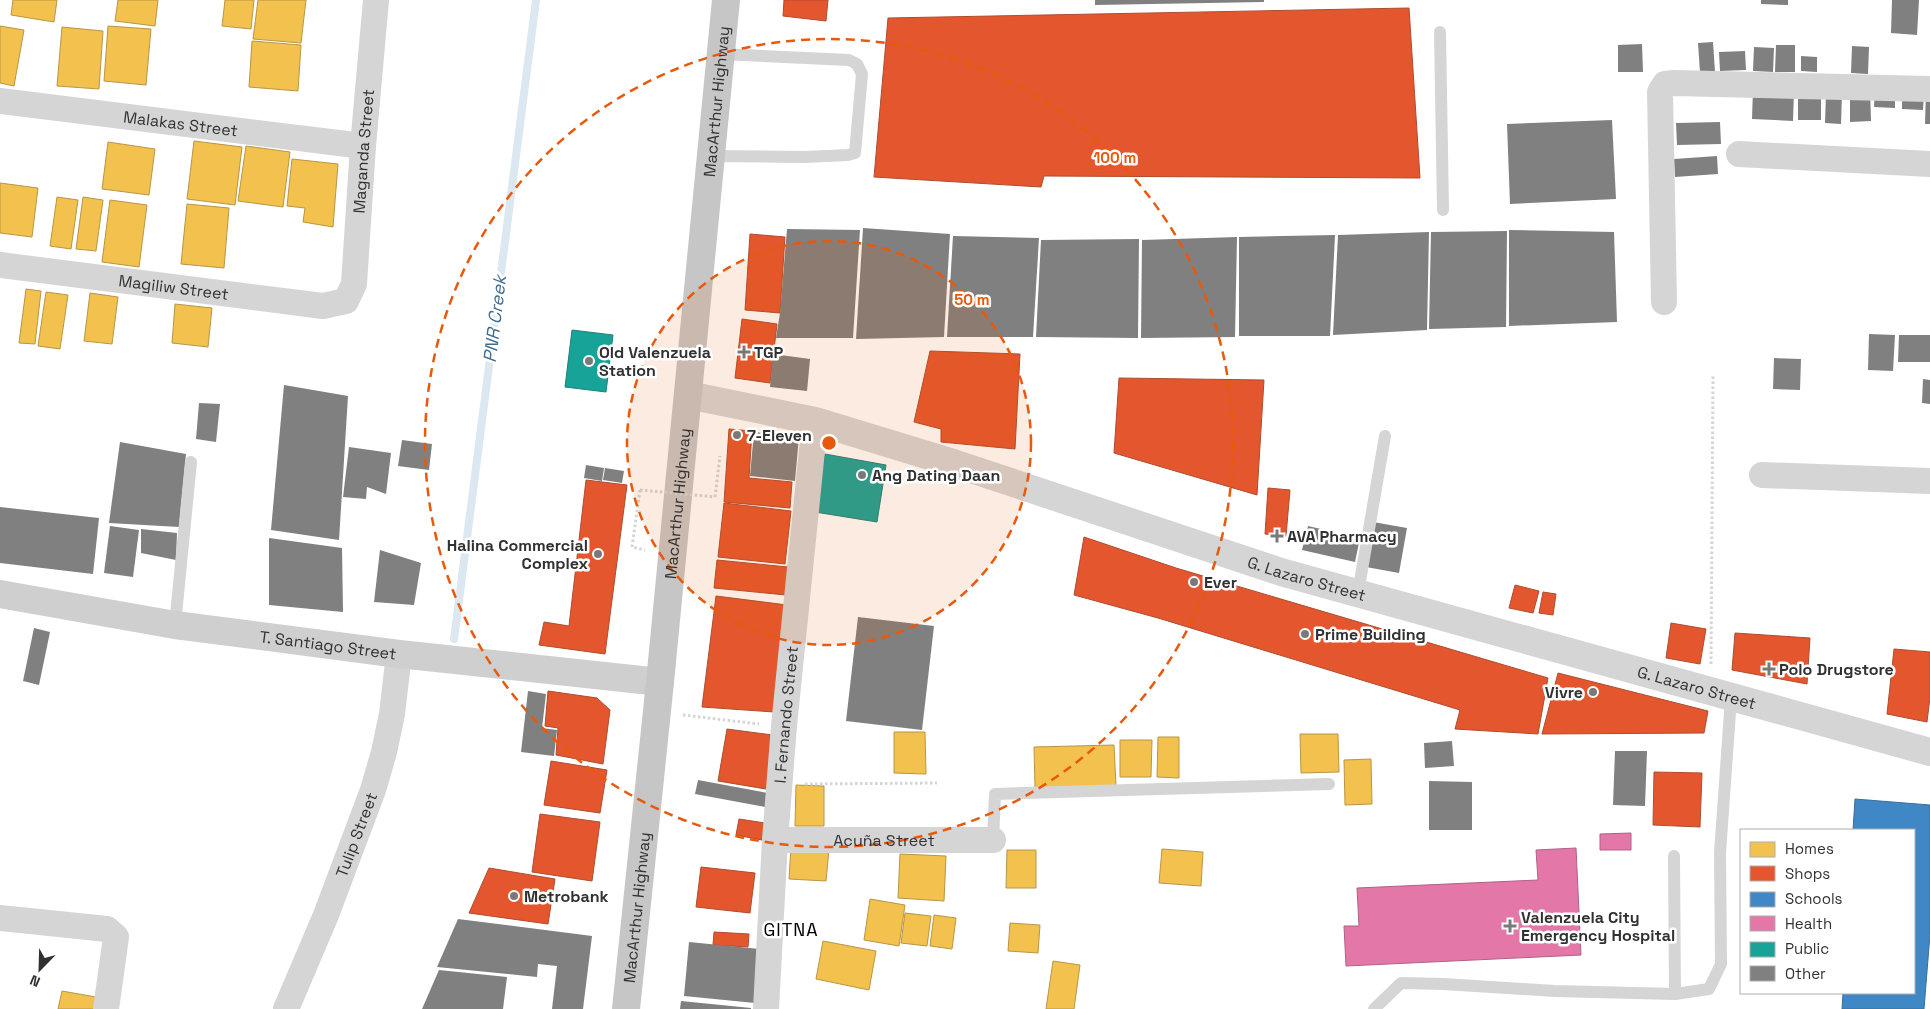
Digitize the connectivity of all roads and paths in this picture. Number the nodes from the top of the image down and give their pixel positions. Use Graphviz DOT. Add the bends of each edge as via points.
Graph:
graph roads {
  1 [pos="376,0"];
  2 [pos="726,0"];
  3 [pos="1440,32"];
  4 [pos="721,54"];
  5 [pos="1930,90"];
  6 [pos="0,101"];
  7 [pos="362,146"];
  8 [pos="1739,154"];
  9 [pos="711,156"];
  10 [pos="1930,164"];
  11 [pos="1443,210"];
  12 [pos="0,264"];
  13 [pos="346,301"];
  14 [pos="1664,302"];
  15 [pos="1713,374"];
  16 [pos="688,395"];
  17 [pos="814,421"];
  18 [pos="1385,436"];
  19 [pos="720,456"];
  20 [pos="191,462"];
  21 [pos="1762,475"];
  22 [pos="1930,481"];
  23 [pos="632,547"];
  24 [pos="1358,593"];
  25 [pos="0,594"];
  26 [pos="175,625"];
  27 [pos="399,654"];
  28 [pos="660,682"];
  29 [pos="1721,695"];
  30 [pos="656,712"];
  31 [pos="784,726"];
  32 [pos="1930,752"];
  33 [pos="937,783"];
  34 [pos="780,784"];
  35 [pos="1329,784"];
  36 [pos="775,840"];
  37 [pos="992,840"];
  38 [pos="1674,856"];
  39 [pos="0,918"];
  40 [pos="1675,994"];
  41 [pos="106,1009"];
  42 [pos="286,1009"];
  43 [pos="626,1009"];
  44 [pos="766,1009"];
  45 [pos="1374,1009"];
  1 -- 7 [label="street, Maganda Street"];
  2 -- 4 [label="highway, MacArthur Highway"];
  3 -- 11 [label="lane"];
  4 -- 9 [label="highway, MacArthur Highway"];
  4 -- 9 [label="lane" via="849,60 857,64 862,74 855,153 805,157"];
  5 -- 14 [label="street" via="1666,84 1660,92"];
  6 -- 7 [label="street, Malakas Street"];
  7 -- 13 [label="street, Maganda Street" via="354,284"];
  8 -- 10 [label="street"];
  9 -- 16 [label="highway, MacArthur Highway"];
  12 -- 13 [label="street, Magiliw Street" via="323,306"];
  15 -- 29 [label="path"];
  16 -- 17 [label="street, G. Lazaro Street"];
  16 -- 28 [label="highway, MacArthur Highway"];
  17 -- 24 [label="street, G. Lazaro Street" via="953,463 1281,572"];
  17 -- 31 [label="street, I. Fernando Street"];
  18 -- 24 [label="lane"];
  19 -- 23 [label="path, bridge" via="715,497 640,490"];
  20 -- 26 [label="lane"];
  21 -- 22 [label="street"];
  24 -- 29 [label="street, G. Lazaro Street"];
  25 -- 26 [label="main road, T. Santiago Street"];
  26 -- 27 [label="main road, T. Santiago Street"];
  27 -- 28 [label="main road, T. Santiago Street"];
  27 -- 42 [label="street, Tulip Street" via="392,714 374,790"];
  28 -- 30 [label="highway, MacArthur Highway"];
  29 -- 32 [label="street, G. Lazaro Street"];
  29 -- 40 [label="lane" via="1721,964 1709,988"];
  30 -- 31 [label="path"];
  30 -- 43 [label="highway, MacArthur Highway"];
  31 -- 34 [label="street, I. Fernando Street"];
  33 -- 34 [label="path"];
  34 -- 36 [label="street, I. Fernando Street"];
  35 -- 37 [label="lane" via="995,794"];
  36 -- 37 [label="street, Acuña Street"];
  36 -- 44 [label="street, I. Fernando Street"];
  38 -- 40 [label="lane"];
  39 -- 41 [label="street" via="107,928 116,937"];
  40 -- 45 [label="lane" via="1402,983"];
}
